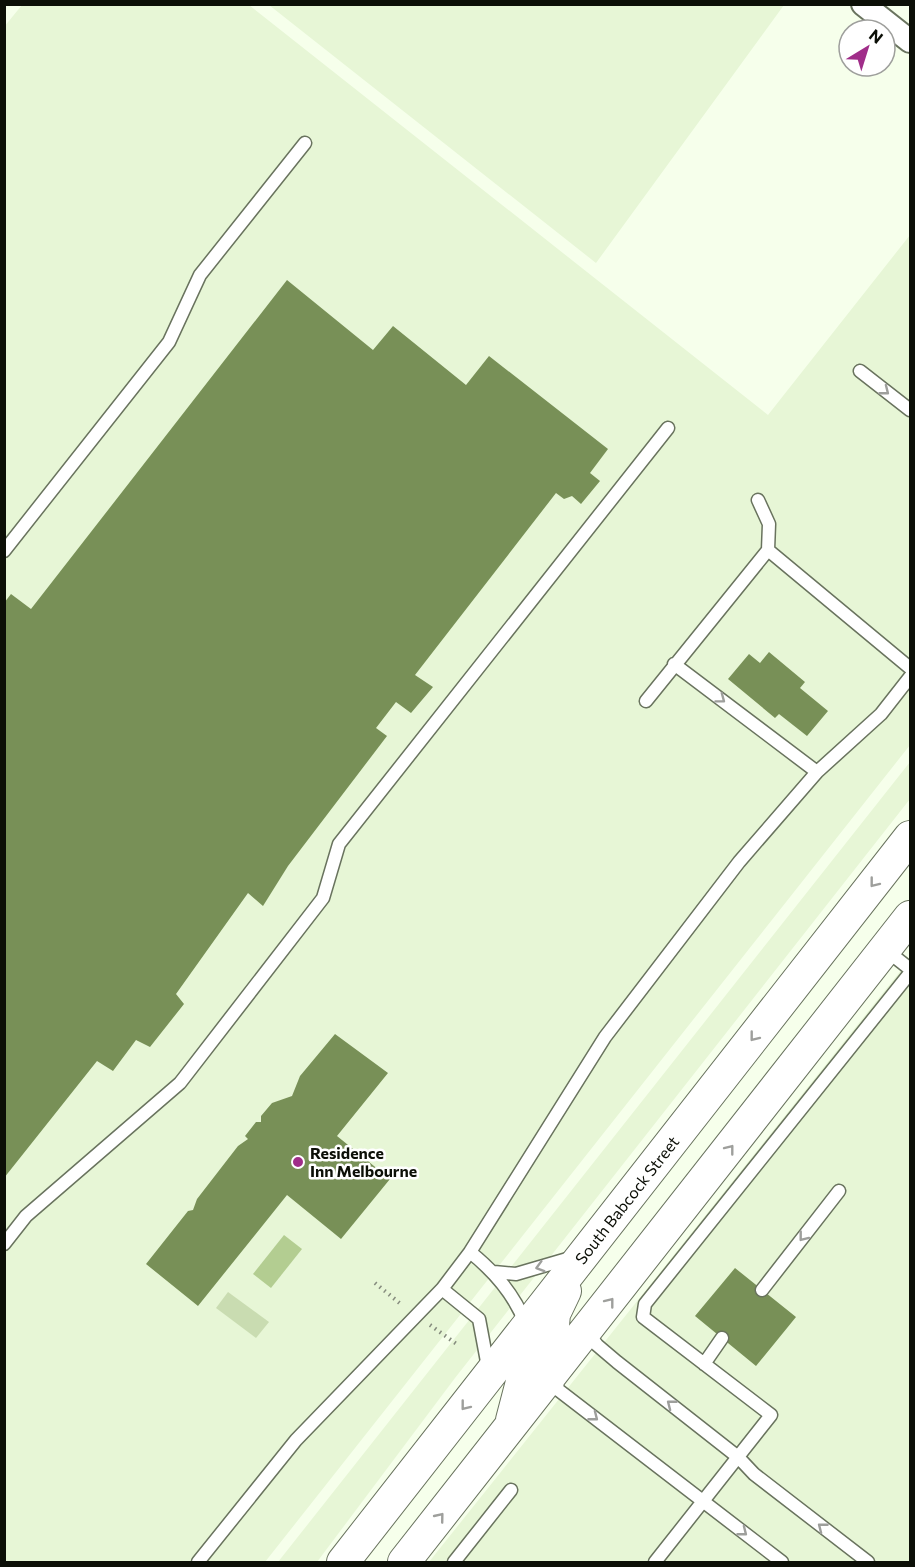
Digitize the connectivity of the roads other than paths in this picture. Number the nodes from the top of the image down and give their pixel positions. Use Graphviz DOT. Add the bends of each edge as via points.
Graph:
graph roads {
  1 [pos="863,4"];
  2 [pos="910,42"];
  3 [pos="305,143"];
  4 [pos="860,371"];
  5 [pos="910,411"];
  6 [pos="668,428"];
  7 [pos="758,500"];
  8 [pos="768,550"];
  9 [pos="4,551"];
  10 [pos="674,664"];
  11 [pos="910,668"];
  12 [pos="910,677"];
  13 [pos="646,701"];
  14 [pos="817,772"];
  15 [pos="910,837"];
  16 [pos="910,917"];
  17 [pos="885,950"];
  18 [pos="910,971"];
  19 [pos="839,1191"];
  20 [pos="4,1244"];
  21 [pos="470,1252"];
  22 [pos="585,1253"];
  23 [pos="494,1272"];
  24 [pos="442,1289"];
  25 [pos="762,1290"];
  26 [pos="527,1327"];
  27 [pos="587,1332"];
  28 [pos="722,1338"];
  29 [pos="704,1364"];
  30 [pos="490,1375"];
  31 [pos="548,1382"];
  32 [pos="508,1432"];
  33 [pos="738,1457"];
  34 [pos="512,1490"];
  35 [pos="702,1503"];
  36 [pos="198,1563"];
  37 [pos="343,1563"];
  38 [pos="404,1563"];
  39 [pos="454,1563"];
  40 [pos="655,1563"];
  41 [pos="782,1563"];
  42 [pos="868,1563"];
  1 -- 2 [label="street"];
  3 -- 9 [label="lane" via="200,275 169,342"];
  4 -- 5 [label="lane, one-way"];
  6 -- 20 [label="lane" via="339,844 323,898 180,1083 26,1216"];
  7 -- 8 [label="lane" via="769,524"];
  8 -- 10 [label="lane"];
  8 -- 11 [label="lane"];
  10 -- 13 [label="lane"];
  10 -- 14 [label="lane, one-way"];
  12 -- 14 [label="lane" via="881,714"];
  14 -- 21 [label="lane" via="740,862 605,1036"];
  15 -- 22 [label="main road, South Babcock Street, one-way"];
  16 -- 17 [label="main road"];
  17 -- 18 [label="lane"];
  27 -- 17 [label="main road, one-way"];
  18 -- 29 [label="lane" via="645,1304 643,1317"];
  19 -- 25 [label="lane, one-way"];
  21 -- 23 [label="lane"];
  21 -- 24 [label="lane"];
  22 -- 23 [label="lane, one-way" via="516,1274"];
  22 -- 26 [label="main road, South Babcock Street"];
  22 -- 31 [label="main road" via="554,1314"];
  23 -- 26 [label="lane" via="518,1302"];
  24 -- 30 [label="lane" via="479,1318"];
  24 -- 36 [label="lane" via="296,1440"];
  26 -- 30 [label="main road, South Babcock Street"];
  26 -- 32 [label="main road" via="528,1359"];
  27 -- 31 [label="main road"];
  33 -- 27 [label="lane, one-way" via="617,1362"];
  28 -- 29 [label="lane"];
  29 -- 33 [label="lane" via="771,1415"];
  30 -- 37 [label="main road, South Babcock Street, one-way"];
  31 -- 32 [label="main road"];
  31 -- 35 [label="lane, one-way"];
  38 -- 32 [label="main road, one-way"];
  33 -- 35 [label="lane"];
  42 -- 33 [label="lane, one-way" via="754,1474"];
  34 -- 39 [label="lane"];
  35 -- 40 [label="lane"];
  35 -- 41 [label="lane, one-way"];
}
